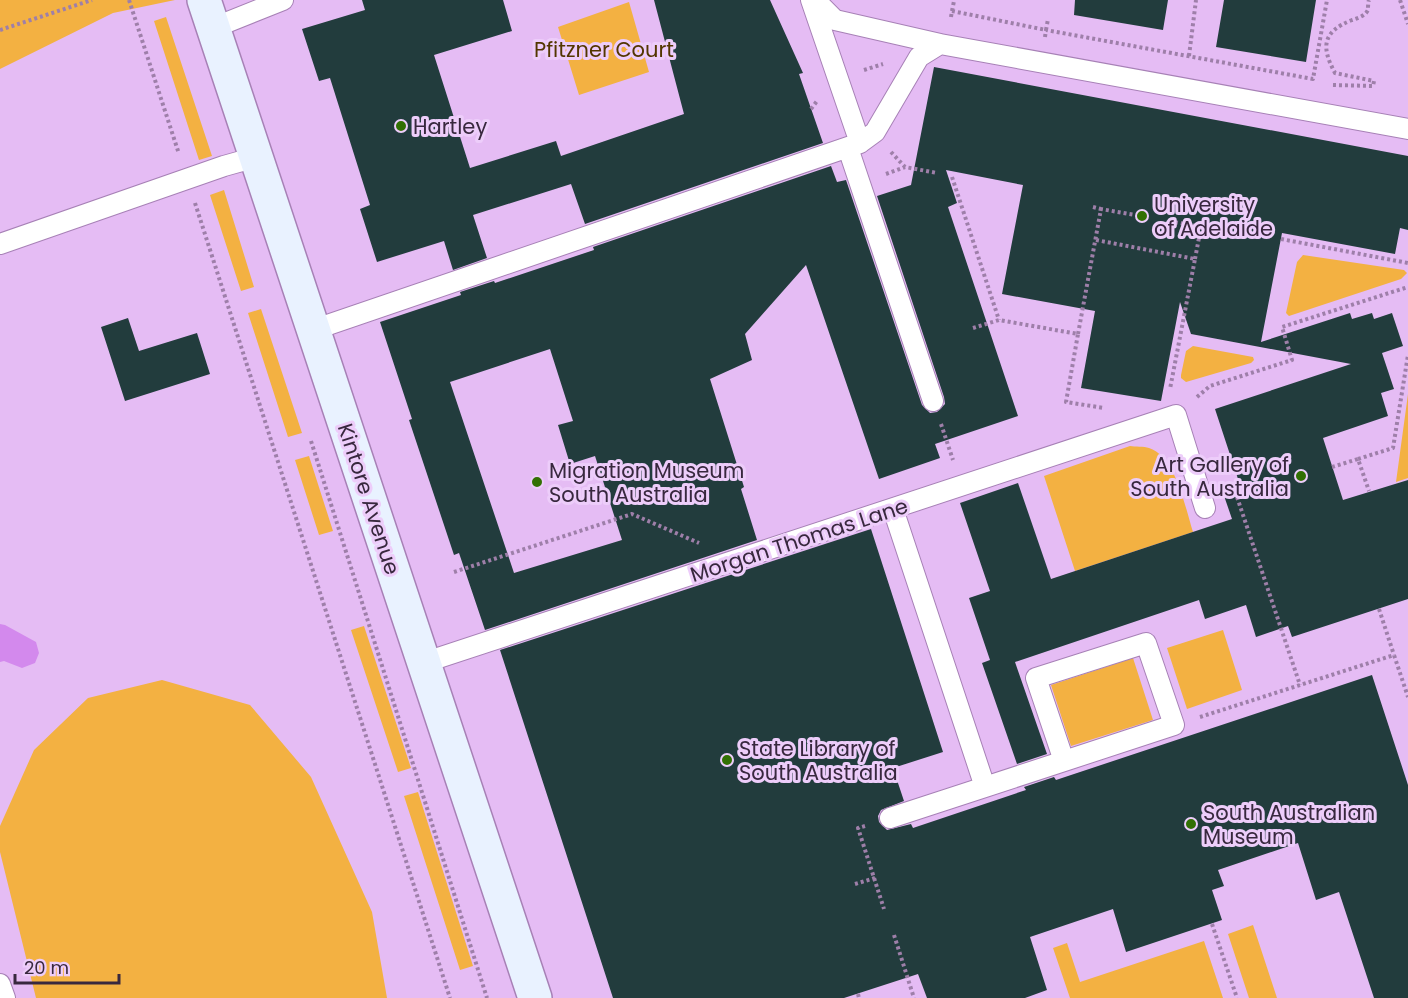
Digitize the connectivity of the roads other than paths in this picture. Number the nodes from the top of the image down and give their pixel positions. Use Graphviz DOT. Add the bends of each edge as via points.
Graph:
graph roads {
  1 [pos="284,0"];
  2 [pos="813,0"];
  3 [pos="209,14"];
  4 [pos="940,44"];
  5 [pos="1408,129"];
  6 [pos="854,145"];
  7 [pos="256,157"];
  8 [pos="0,244"];
  9 [pos="313,330"];
  10 [pos="933,401"];
  11 [pos="1205,508"];
  12 [pos="893,509"];
  13 [pos="423,663"];
  14 [pos="1064,761"];
  15 [pos="985,787"];
  16 [pos="890,818"];
  17 [pos="0,984"];
  18 [pos="5,998"];
  19 [pos="535,998"];
  1 -- 3 [label="lane"];
  2 -- 4 [label="lane" via="835,20"];
  2 -- 6 [label="lane"];
  3 -- 7 [label="street, Kintore Avenue"];
  4 -- 5 [label="lane"];
  4 -- 6 [label="lane" via="919,57 875,132"];
  6 -- 9 [label="lane"];
  6 -- 10 [label="lane"];
  7 -- 8 [label="lane"];
  7 -- 9 [label="street, Kintore Avenue"];
  9 -- 13 [label="street, Kintore Avenue"];
  11 -- 12 [label="lane, Morgan Thomas Lane" via="1170,417"];
  12 -- 13 [label="lane, Morgan Thomas Lane"];
  12 -- 15 [label="lane"];
  13 -- 19 [label="street, Kintore Avenue"];
  14 -- 14 [label="lane" via="1174,725 1146,643 1036,678"];
  14 -- 15 [label="lane"];
  15 -- 16 [label="lane"];
  17 -- 18 [label="lane"];
}
